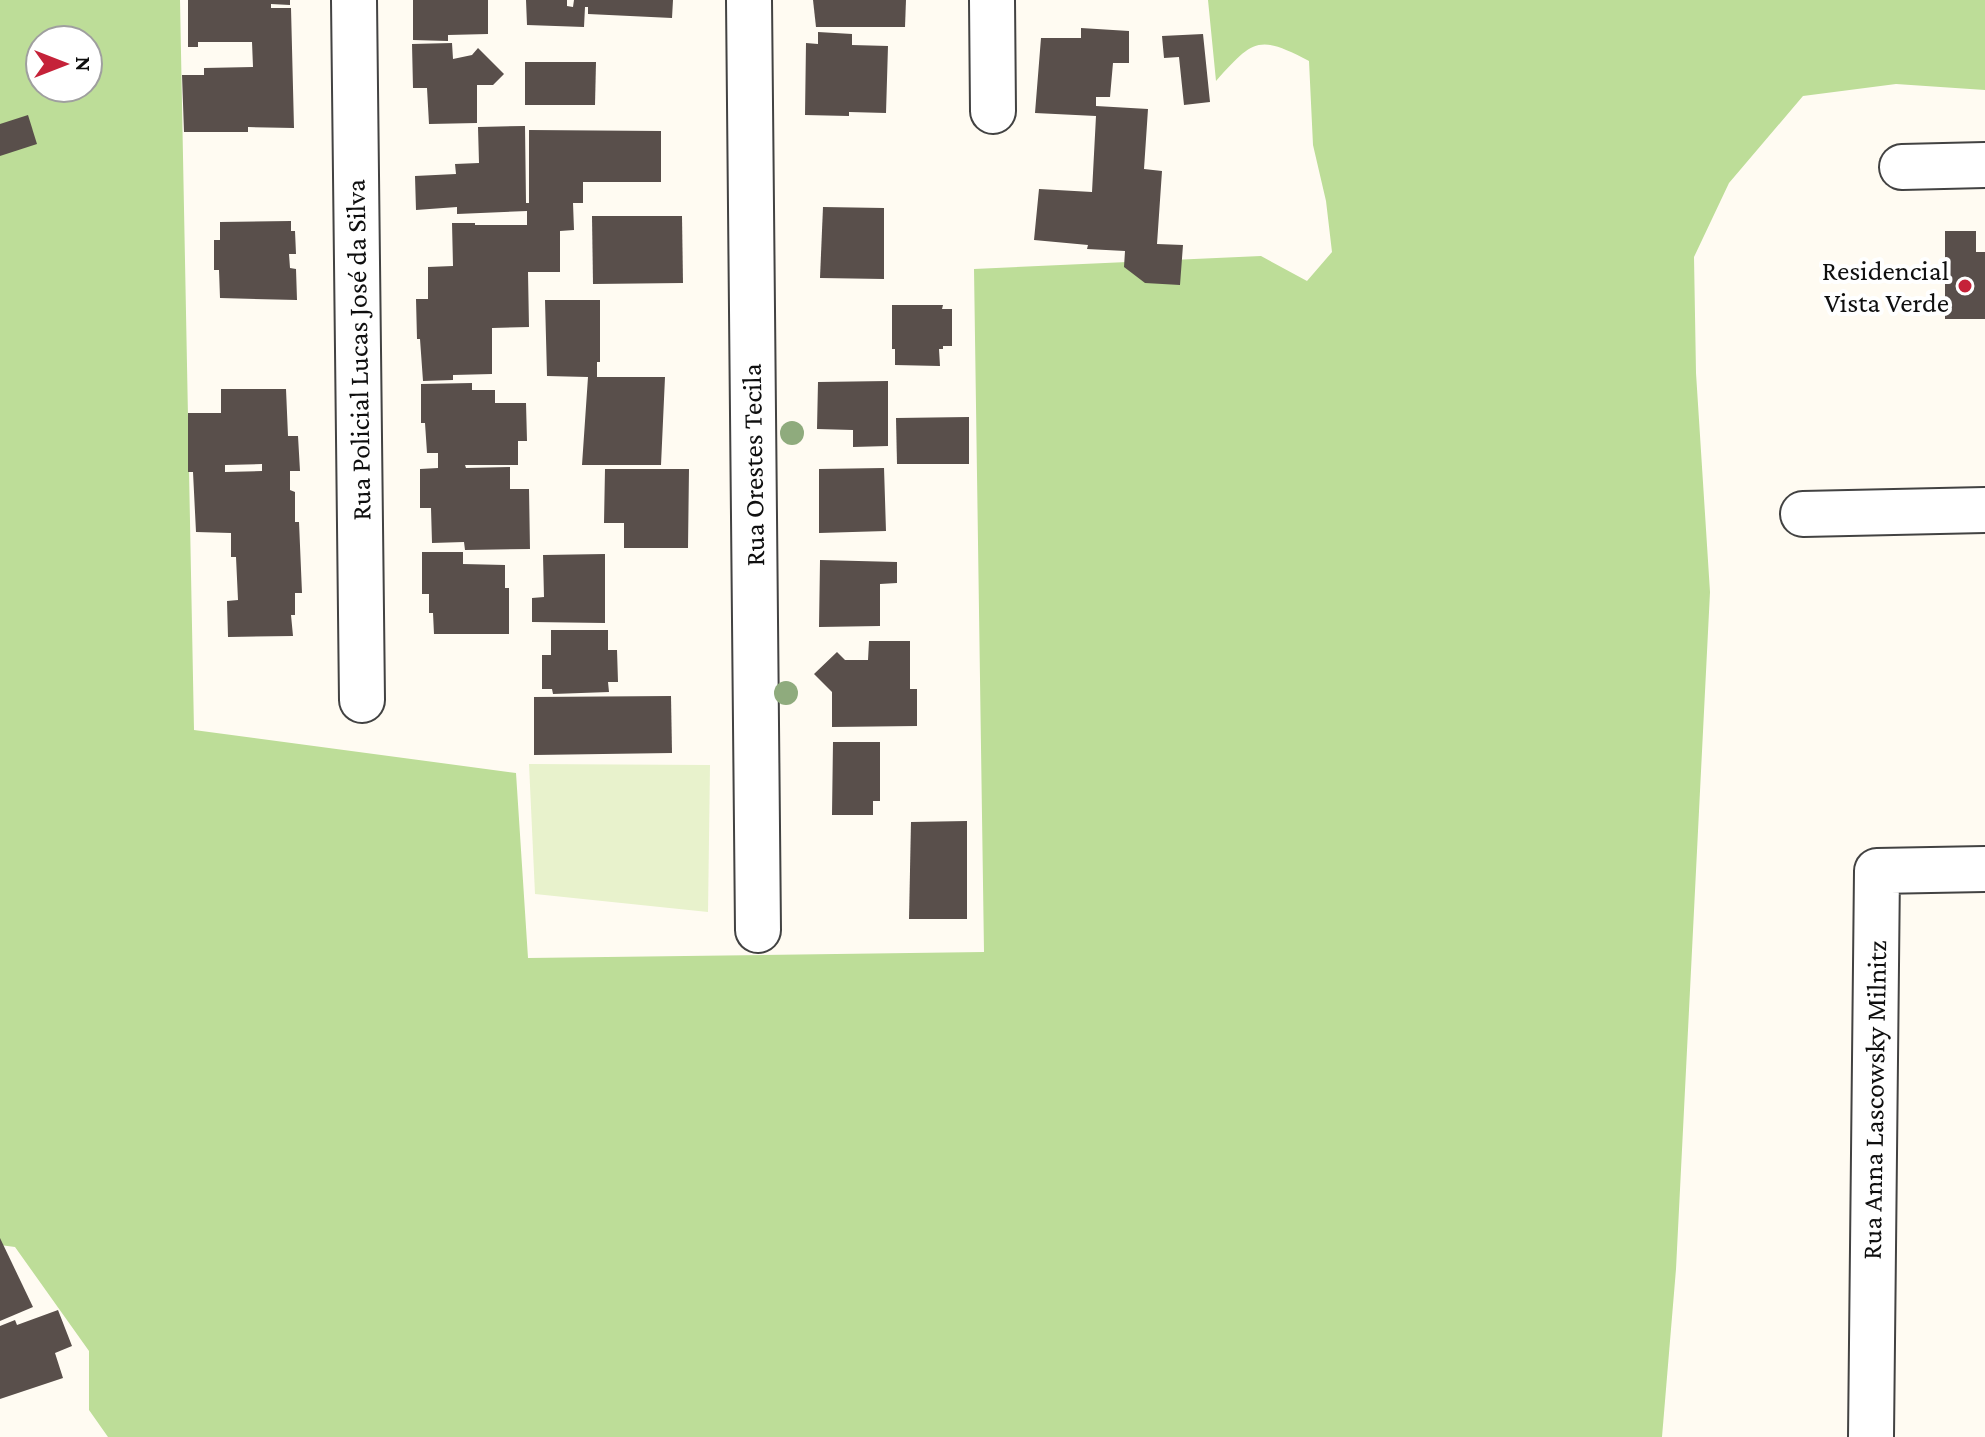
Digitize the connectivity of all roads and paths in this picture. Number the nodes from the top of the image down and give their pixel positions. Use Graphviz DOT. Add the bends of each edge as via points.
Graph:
graph roads {
  1 [pos="354,0"];
  2 [pos="749,0"];
  3 [pos="992,0"];
  4 [pos="993,111"];
  5 [pos="1985,165"];
  6 [pos="1902,167"];
  7 [pos="1985,510"];
  8 [pos="1803,514"];
  9 [pos="362,700"];
  10 [pos="1985,869"];
  11 [pos="758,930"];
  12 [pos="1871,1437"];
  1 -- 9 [label="street, Rua Policial Lucas José da Silva"];
  2 -- 11 [label="street, Rua Orestes Tecila"];
  3 -- 4 [label="street"];
  5 -- 6 [label="street"];
  7 -- 8 [label="street"];
  10 -- 12 [label="street, Rua Anna Lascowsky Milnitz" via="1877,871"];
}
